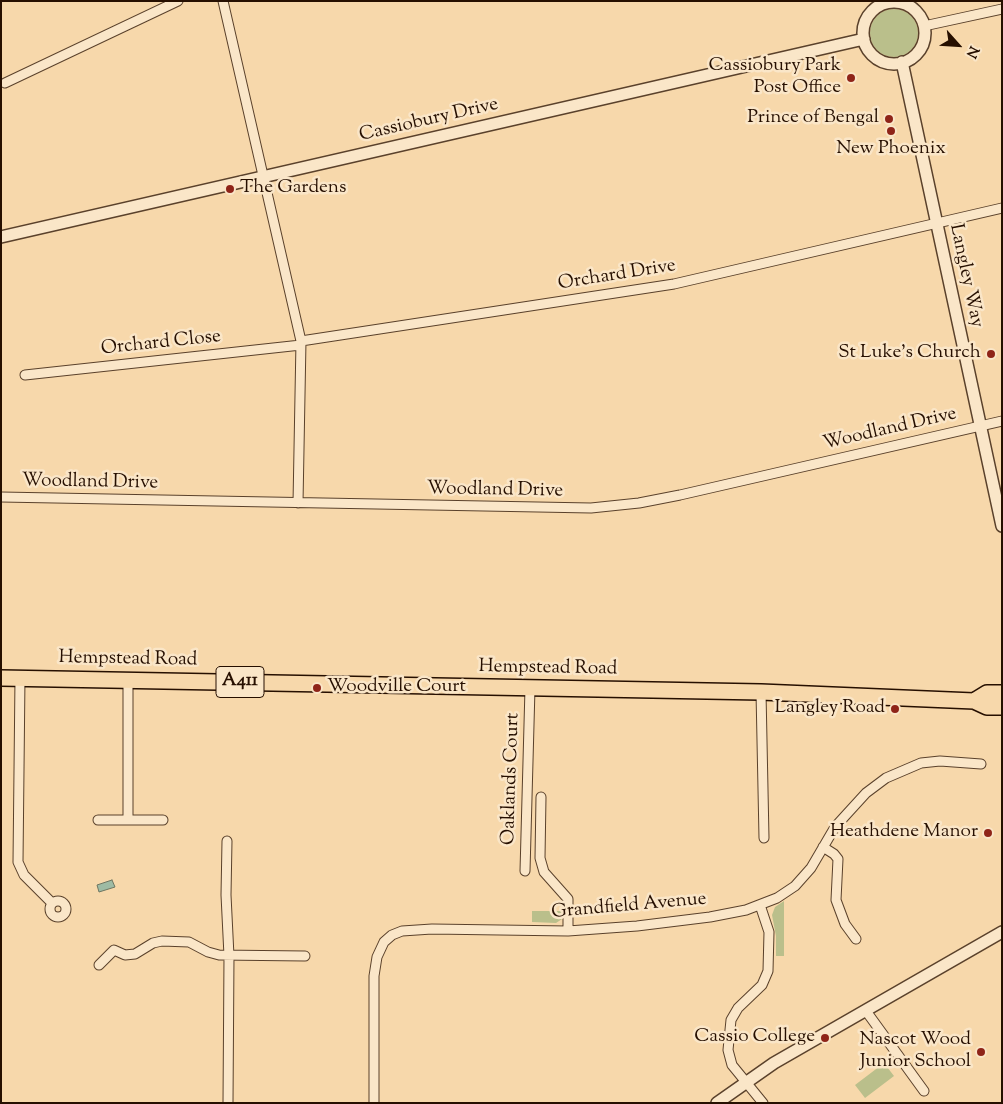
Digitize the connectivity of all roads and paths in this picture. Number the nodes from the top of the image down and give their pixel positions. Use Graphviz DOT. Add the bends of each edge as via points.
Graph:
graph roads {
  1 [pos="178,1"];
  2 [pos="223,1"];
  3 [pos="889,2"];
  4 [pos="1002,8"];
  5 [pos="924,26"];
  6 [pos="864,40"];
  7 [pos="902,62"];
  8 [pos="5,83"];
  9 [pos="264,177"];
  10 [pos="1002,208"];
  11 [pos="936,223"];
  12 [pos="1,237"];
  13 [pos="301,343"];
  14 [pos="24,375"];
  15 [pos="1002,421"];
  16 [pos="980,426"];
  17 [pos="1,497"];
  18 [pos="298,503"];
  19 [pos="1002,526"];
  20 [pos="1,678"];
  21 [pos="20,678"];
  22 [pos="128,680"];
  23 [pos="530,688"];
  24 [pos="760,692"];
  25 [pos="1002,693"];
  26 [pos="974,701"];
  27 [pos="1002,708"];
  28 [pos="981,764"];
  29 [pos="541,797"];
  30 [pos="98,820"];
  31 [pos="128,820"];
  32 [pos="163,820"];
  33 [pos="764,838"];
  34 [pos="227,841"];
  35 [pos="823,847"];
  36 [pos="525,871"];
  37 [pos="52,903"];
  38 [pos="760,905"];
  39 [pos="568,931"];
  40 [pos="1002,932"];
  41 [pos="856,939"];
  42 [pos="230,956"];
  43 [pos="305,956"];
  44 [pos="99,965"];
  45 [pos="866,1011"];
  46 [pos="744,1082"];
  47 [pos="924,1090"];
  48 [pos="228,1103"];
  49 [pos="374,1103"];
  50 [pos="717,1103"];
  51 [pos="763,1103"];
  1 -- 8 [label="street"];
  2 -- 9 [label="street"];
  3 -- 5 [label="street" via="915,10"];
  3 -- 6 [label="street" via="879,5 868,15 863,29"];
  4 -- 5 [label="street"];
  5 -- 7 [label="street" via="922,44 917,52"];
  6 -- 7 [label="street" via="867,49 882,61"];
  6 -- 9 [label="street, Cassiobury Drive"];
  7 -- 11 [label="street, Langley Way"];
  9 -- 12 [label="street, Cassiobury Drive"];
  9 -- 13 [label="street"];
  10 -- 11 [label="street, Orchard Drive"];
  11 -- 13 [label="street, Orchard Drive" via="674,284"];
  11 -- 16 [label="street, Langley Way"];
  13 -- 14 [label="street, Orchard Close"];
  13 -- 18 [label="street"];
  15 -- 16 [label="street, Woodland Drive"];
  16 -- 18 [label="street, Woodland Drive" via="680,495 615,506"];
  16 -- 19 [label="street, Langley Way"];
  17 -- 18 [label="street, Woodland Drive"];
  20 -- 21 [label="main road, Hempstead Road / A411"];
  21 -- 22 [label="main road, Hempstead Road / A411"];
  21 -- 37 [label="street" via="18,862 24,875"];
  22 -- 23 [label="main road, Hempstead Road / A411"];
  22 -- 31 [label="street"];
  23 -- 24 [label="main road, Hempstead Road / A411"];
  23 -- 36 [label="street, Oaklands Court"];
  24 -- 26 [label="main road, Hempstead Road / A411"];
  24 -- 33 [label="street"];
  25 -- 26 [label="main road, Hempstead Road / A411" via="987,693"];
  26 -- 27 [label="main road, Hempstead Road" via="987,707"];
  28 -- 35 [label="street, Grandfield Avenue" via="940,761 895,773 856,803"];
  29 -- 39 [label="street" via="540,858 544,872 568,898"];
  30 -- 31 [label="street"];
  31 -- 32 [label="street"];
  34 -- 42 [label="street"];
  35 -- 38 [label="street, Grandfield Avenue" via="795,886"];
  35 -- 41 [label="street" via="838,860 836,900 845,924"];
  38 -- 39 [label="street, Grandfield Avenue" via="710,917"];
  38 -- 46 [label="street" via="769,932 767,976 734,1013 729,1028 730,1059"];
  39 -- 49 [label="street, Grandfield Avenue" via="432,929 392,935 380,950 375,966"];
  40 -- 45 [label="street"];
  42 -- 43 [label="street"];
  42 -- 44 [label="street" via="213,954 189,942 162,941 135,954 125,955 114,950"];
  42 -- 48 [label="street"];
  45 -- 46 [label="street"];
  45 -- 47 [label="street"];
  46 -- 50 [label="street"];
  46 -- 51 [label="street"];
}
